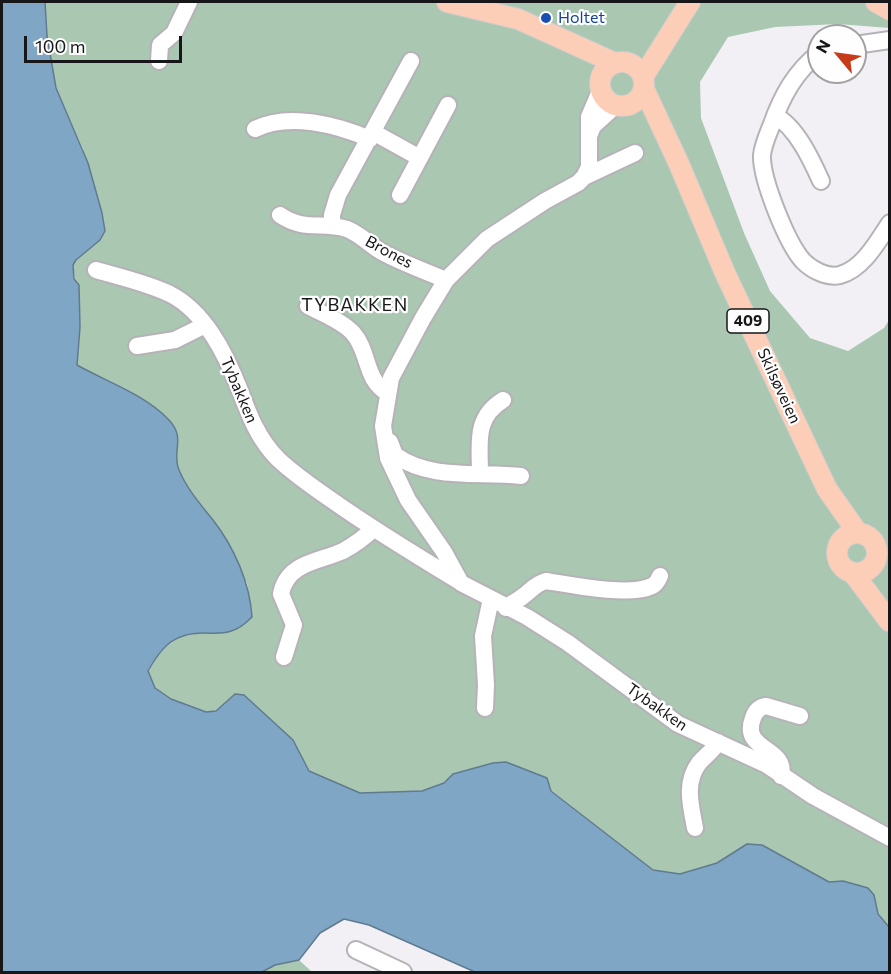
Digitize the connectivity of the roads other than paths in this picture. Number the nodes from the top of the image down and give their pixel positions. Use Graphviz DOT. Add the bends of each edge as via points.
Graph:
graph roads {
  1 [pos="189,2"];
  2 [pos="447,2"];
  3 [pos="690,2"];
  4 [pos="876,2"];
  5 [pos="890,10"];
  6 [pos="562,40"];
  7 [pos="890,40"];
  8 [pos="867,43"];
  9 [pos="159,61"];
  10 [pos="411,61"];
  11 [pos="807,63"];
  12 [pos="633,73"];
  13 [pos="600,86"];
  14 [pos="448,105"];
  15 [pos="621,105"];
  16 [pos="775,116"];
  17 [pos="255,129"];
  18 [pos="372,135"];
  19 [pos="588,137"];
  20 [pos="672,152"];
  21 [pos="635,153"];
  22 [pos="420,158"];
  23 [pos="584,177"];
  24 [pos="821,181"];
  25 [pos="400,195"];
  26 [pos="280,215"];
  27 [pos="890,223"];
  28 [pos="332,225"];
  29 [pos="96,270"];
  30 [pos="446,280"];
  31 [pos="308,306"];
  32 [pos="205,325"];
  33 [pos="137,346"];
  34 [pos="388,393"];
  35 [pos="503,400"];
  36 [pos="384,442"];
  37 [pos="480,474"];
  38 [pos="521,476"];
  39 [pos="373,529"];
  40 [pos="865,538"];
  41 [pos="880,560"];
  42 [pos="853,573"];
  43 [pos="660,576"];
  44 [pos="461,583"];
  45 [pos="499,603"];
  46 [pos="889,621"];
  47 [pos="284,657"];
  48 [pos="485,708"];
  49 [pos="800,716"];
  50 [pos="718,742"];
  51 [pos="782,776"];
  52 [pos="695,828"];
  53 [pos="890,838"];
  54 [pos="356,950"];
  55 [pos="403,972"];
  1 -- 9 [label="street" via="174,33 160,45"];
  2 -- 6 [label="main road, 409" via="518,19"];
  3 -- 12 [label="main road"];
  4 -- 5 [label="main road"];
  6 -- 12 [label="main road, 409"];
  6 -- 13 [label="main road, 409"];
  7 -- 8 [label="street"];
  10 -- 18 [label="street"];
  11 -- 16 [label="street" via="792,81"];
  12 -- 13 [label="main road" via="606,69"];
  12 -- 15 [label="main road" via="637,101"];
  12 -- 20 [label="main road, Skilsøveien / 409"];
  13 -- 15 [label="main road, 409" via="607,100"];
  13 -- 19 [label="street" via="589,117"];
  14 -- 22 [label="street"];
  15 -- 19 [label="street" via="594,126"];
  15 -- 20 [label="main road, Skilsøveien / 409" via="649,124"];
  16 -- 24 [label="street" via="786,124 810,156"];
  16 -- 27 [label="street" via="762,154 763,172 770,198 805,263 820,273 839,276 848,272 867,255"];
  17 -- 18 [label="street" via="269,123 314,123"];
  18 -- 22 [label="street"];
  18 -- 28 [label="street" via="338,195"];
  19 -- 23 [label="street"];
  20 -- 40 [label="main road, Skilsøveien / 409" via="827,489"];
  21 -- 23 [label="street"];
  22 -- 25 [label="street"];
  23 -- 30 [label="street" via="487,239"];
  26 -- 28 [label="street, Brones" via="308,226"];
  28 -- 30 [label="street, Brones" via="354,232 385,253"];
  29 -- 32 [label="street, Tybakken" via="172,295"];
  30 -- 34 [label="street" via="397,366"];
  31 -- 34 [label="street" via="352,333 360,343 372,378"];
  32 -- 33 [label="street" via="175,340"];
  32 -- 39 [label="street, Tybakken" via="221,348 263,442 298,476"];
  34 -- 36 [label="street"];
  35 -- 37 [label="street" via="492,407 483,421"];
  36 -- 37 [label="street" via="390,442 395,455 421,468"];
  36 -- 44 [label="street" via="398,482"];
  37 -- 38 [label="street"];
  39 -- 44 [label="street, Tybakken"];
  39 -- 47 [label="street" via="344,550 302,565 288,579 281,594 294,625"];
  40 -- 41 [label="main road, 409" via="877,549"];
  40 -- 42 [label="main road, 409" via="837,553 839,563"];
  41 -- 42 [label="main road" via="864,573"];
  41 -- 46 [label="main road, 409"];
  42 -- 46 [label="main road, 409"];
  43 -- 45 [label="street" via="656,584 641,589 598,589 546,581 537,583 519,600"];
  44 -- 45 [label="street, Tybakken"];
  45 -- 48 [label="street" via="483,636"];
  45 -- 50 [label="street, Tybakken" via="568,643 678,724"];
  49 -- 51 [label="street" via="766,706 754,714 751,724 756,742 782,765"];
  50 -- 51 [label="street, Tybakken"];
  50 -- 52 [label="street" via="700,761 690,782"];
  51 -- 53 [label="street, Tybakken"];
  54 -- 55 [label="street"];
}
